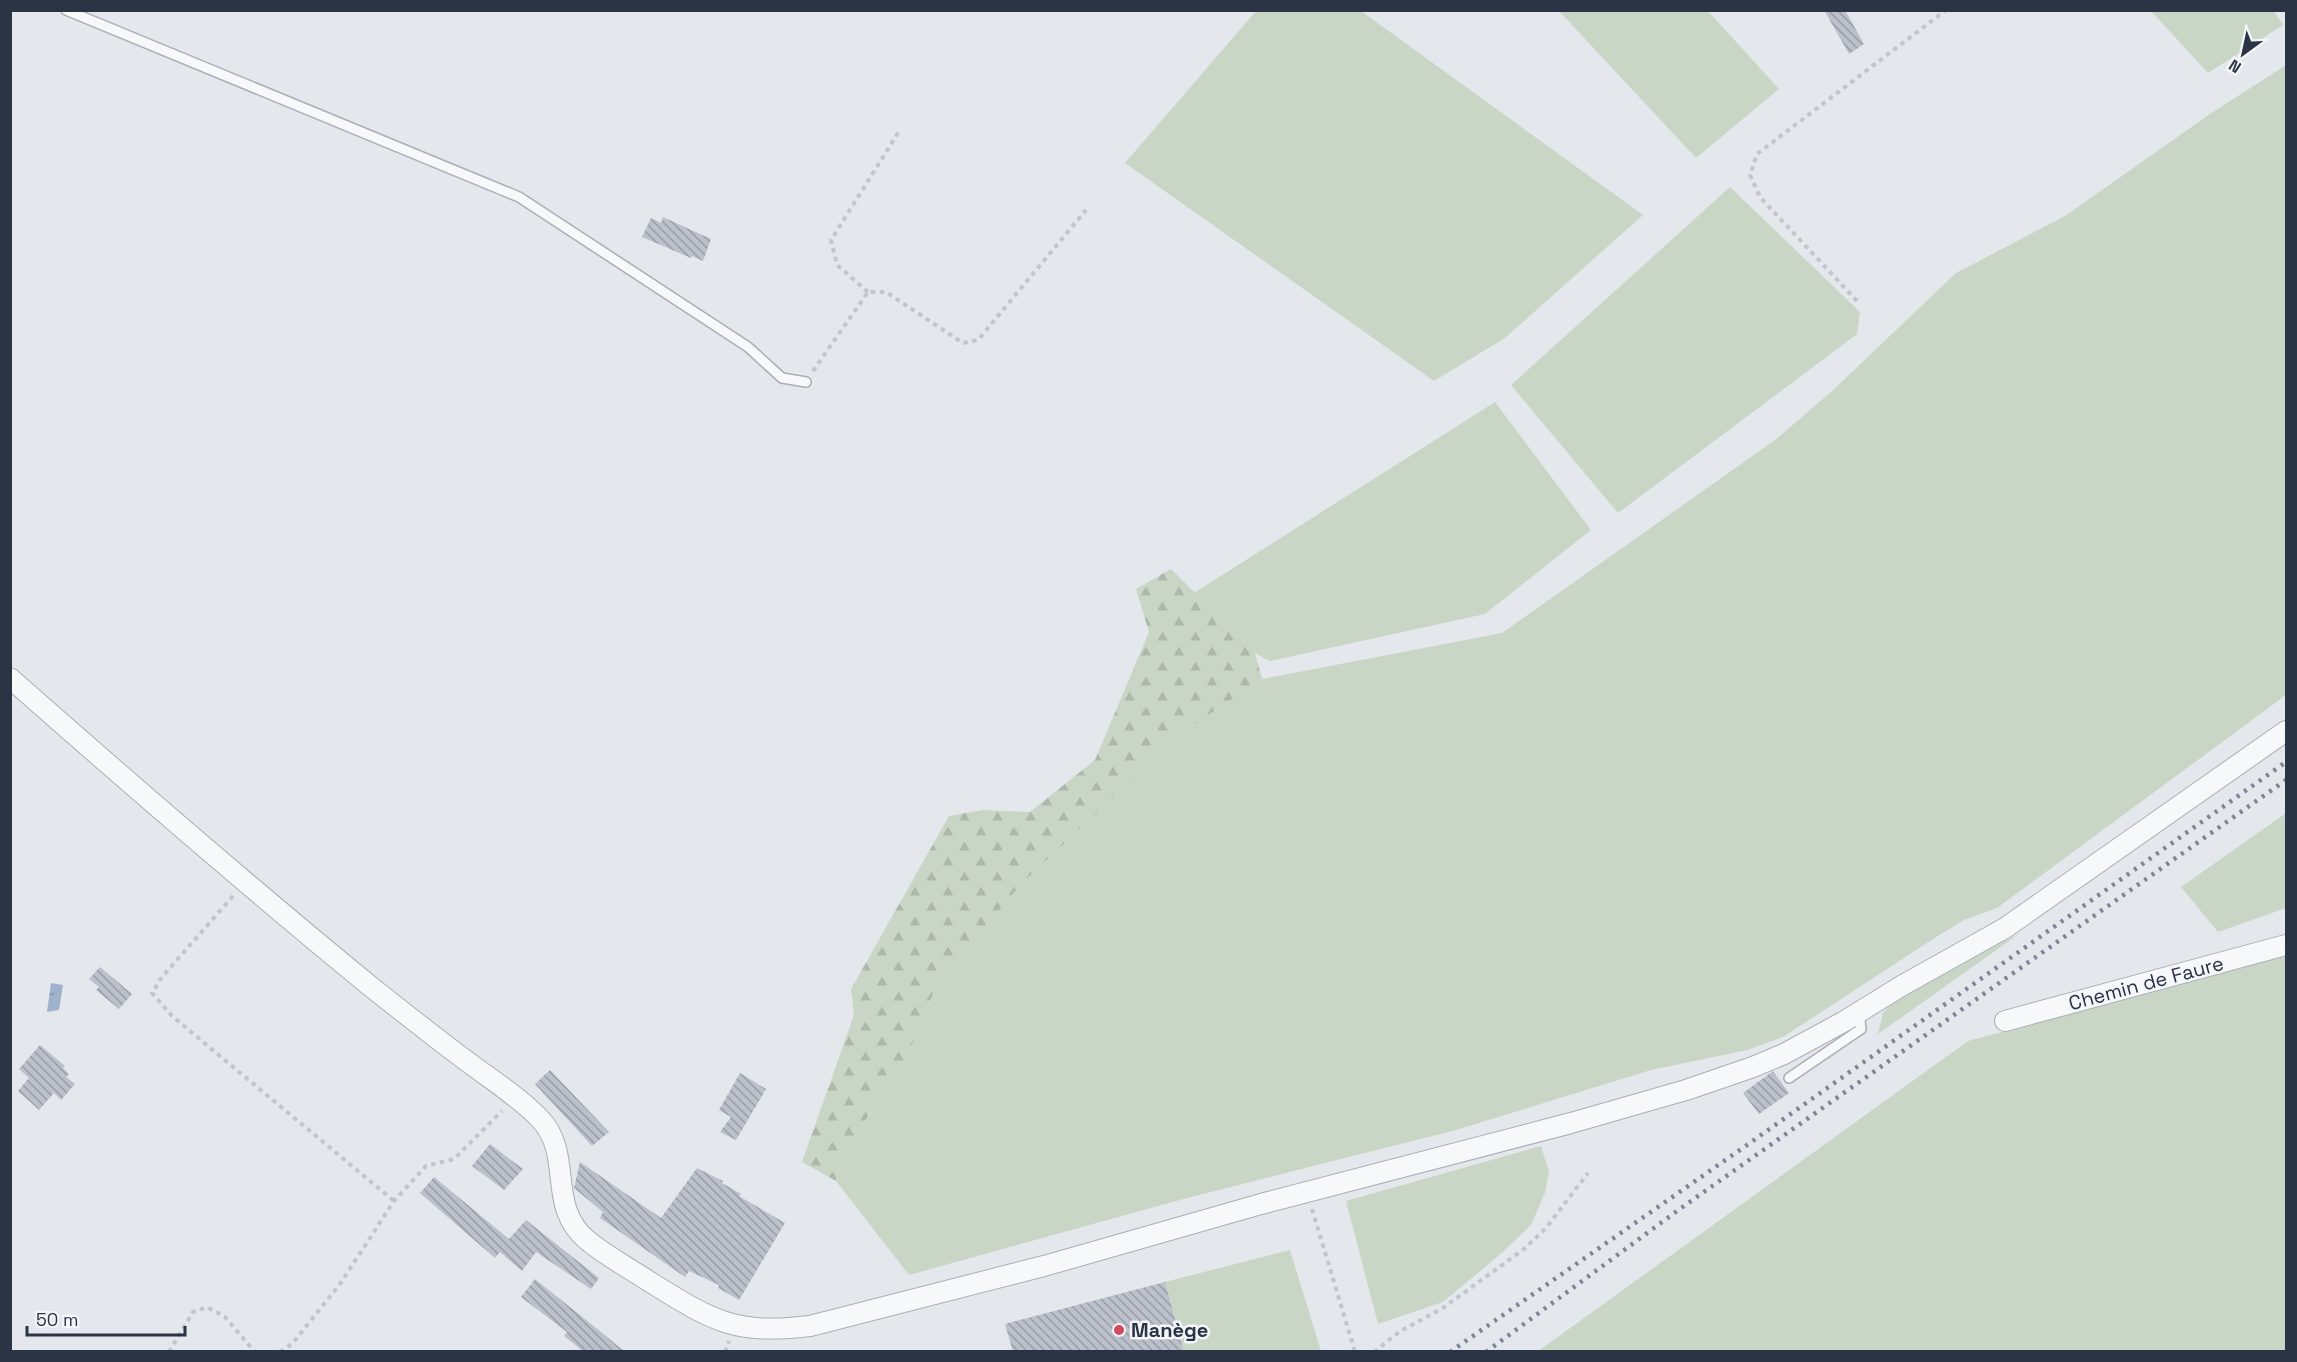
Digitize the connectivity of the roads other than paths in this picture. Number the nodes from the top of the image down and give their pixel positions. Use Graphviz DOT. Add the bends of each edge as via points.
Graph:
graph roads {
  1 [pos="66,10"];
  2 [pos="806,382"];
  3 [pos="10,678"];
  4 [pos="2286,732"];
  5 [pos="2286,945"];
  6 [pos="1859,1012"];
  7 [pos="2005,1021"];
  8 [pos="1789,1078"];
  1 -- 2 [label="lane" via="519,197 748,347 782,378"];
  3 -- 6 [label="street" via="246,882 422,1028 542,1120 559,1161 563,1203 570,1223 586,1239 697,1311 747,1328 777,1330 848,1317 1686,1090 1753,1067"];
  4 -- 6 [label="street" via="2041,905"];
  5 -- 7 [label="street, Chemin de Faure"];
  6 -- 8 [label="lane" via="1861,1029"];
}
